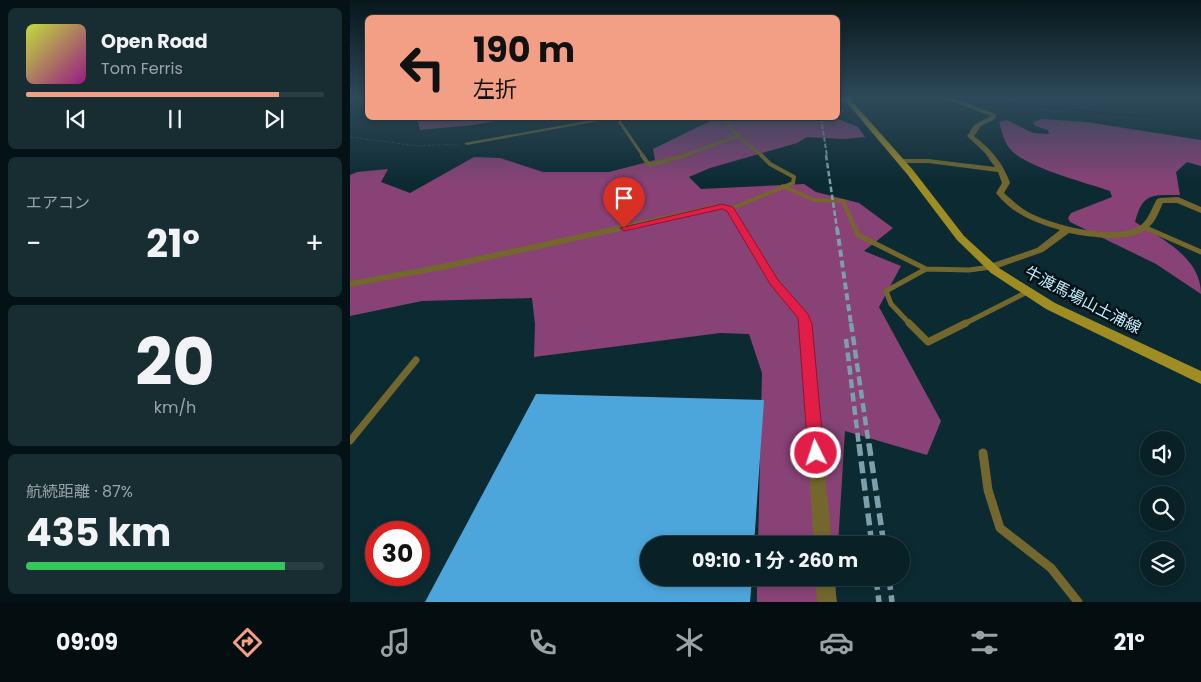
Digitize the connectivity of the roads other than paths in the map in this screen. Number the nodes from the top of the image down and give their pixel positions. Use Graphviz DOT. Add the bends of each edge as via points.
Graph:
graph roads {
  1 [pos="566,126"];
  2 [pos="620,126"];
  3 [pos="730,126"];
  4 [pos="871,126"];
  5 [pos="978,126"];
  6 [pos="738,136"];
  7 [pos="467,143"];
  8 [pos="902,162"];
  9 [pos="1002,170"];
  10 [pos="783,186"];
  11 [pos="730,209"];
  12 [pos="1201,210"];
  13 [pos="1144,227"];
  14 [pos="1067,230"];
  15 [pos="1201,252"];
  16 [pos="992,267"];
  17 [pos="926,269"];
  18 [pos="350,284"];
  19 [pos="1027,292"];
  20 [pos="416,360"];
  21 [pos="1201,378"];
  22 [pos="350,441"];
  23 [pos="983,452"];
  24 [pos="822,536"];
  25 [pos="826,586"];
  26 [pos="827,602"];
  27 [pos="1078,602"];
  1 -- 7 [label="street"];
  2 -- 6 [label="lane" via="649,165 693,154"];
  3 -- 6 [label="lane"];
  4 -- 8 [label="main road, 牛渡馬場山土浦線"];
  5 -- 9 [label="street" via="970,136 989,152"];
  6 -- 10 [label="lane" via="770,164 794,177 793,183"];
  8 -- 9 [label="street" via="928,161"];
  8 -- 16 [label="main road, 牛渡馬場山土浦線" via="969,248"];
  9 -- 14 [label="street" via="1006,183 1000,193 1013,208"];
  10 -- 11 [label="lane"];
  10 -- 17 [label="lane" via="814,200 843,201 858,236"];
  11 -- 18 [label="street" via="722,206"];
  11 -- 24 [label="street" via="774,282 804,316"];
  12 -- 13 [label="street" via="1178,200 1160,201"];
  13 -- 14 [label="street" via="1116,234"];
  13 -- 15 [label="lane"];
  14 -- 16 [label="street" via="1040,250"];
  16 -- 17 [label="lane"];
  16 -- 19 [label="main road, 牛渡馬場山土浦線"];
  17 -- 19 [label="lane" via="886,291 891,304 928,342"];
  19 -- 21 [label="main road, 牛渡馬場山土浦線"];
  20 -- 22 [label="lane"];
  23 -- 27 [label="lane" via="988,490 1000,528 1051,568"];
  25 -- 26 [label="street"];
}
